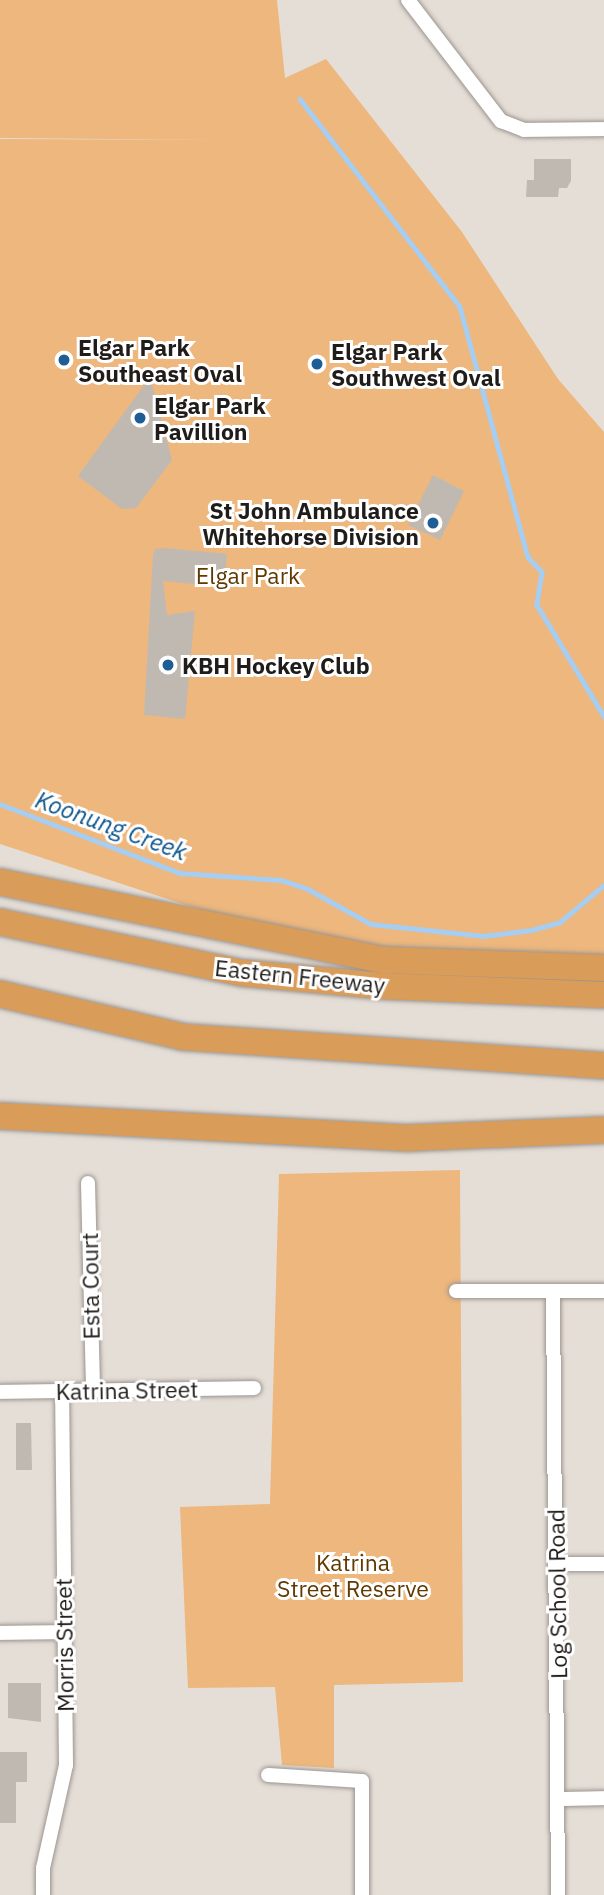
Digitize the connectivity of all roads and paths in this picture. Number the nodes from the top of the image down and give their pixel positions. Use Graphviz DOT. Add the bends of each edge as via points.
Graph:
graph roads {
  1 [pos="408,0"];
  2 [pos="604,129"];
  3 [pos="0,862"];
  4 [pos="0,882"];
  5 [pos="117,907"];
  6 [pos="0,922"];
  7 [pos="604,968"];
  8 [pos="0,994"];
  9 [pos="604,995"];
  10 [pos="604,1066"];
  11 [pos="3,1116"];
  12 [pos="604,1130"];
  13 [pos="88,1183"];
  14 [pos="456,1292"];
  15 [pos="604,1292"];
  16 [pos="553,1294"];
  17 [pos="254,1388"];
  18 [pos="93,1390"];
  19 [pos="0,1392"];
  20 [pos="62,1392"];
  21 [pos="556,1564"];
  22 [pos="604,1564"];
  23 [pos="63,1632"];
  24 [pos="0,1633"];
  25 [pos="268,1775"];
  26 [pos="604,1798"];
  27 [pos="558,1799"];
  28 [pos="43,1895"];
  29 [pos="362,1895"];
  30 [pos="558,1895"];
  1 -- 2 [label="street" via="501,121 524,130"];
  3 -- 5 [label="highway"];
  4 -- 5 [label="highway"];
  5 -- 7 [label="highway" via="384,960"];
  6 -- 9 [label="highway, Eastern Freeway" via="243,973 383,986"];
  8 -- 10 [label="highway" via="183,1037"];
  11 -- 12 [label="highway" via="406,1138"];
  13 -- 18 [label="street, Esta Court"];
  14 -- 16 [label="street"];
  15 -- 16 [label="street"];
  16 -- 21 [label="street, Log School Road"];
  17 -- 18 [label="street, Katrina Street"];
  18 -- 20 [label="street, Katrina Street"];
  19 -- 20 [label="street, Katrina Street"];
  20 -- 23 [label="street, Morris Street"];
  21 -- 22 [label="street"];
  21 -- 27 [label="street, Log School Road"];
  23 -- 24 [label="street"];
  23 -- 28 [label="street, Morris Street" via="66,1765 43,1868"];
  25 -- 29 [label="street" via="362,1781"];
  26 -- 27 [label="street"];
  27 -- 30 [label="street, Log School Road"];
}
